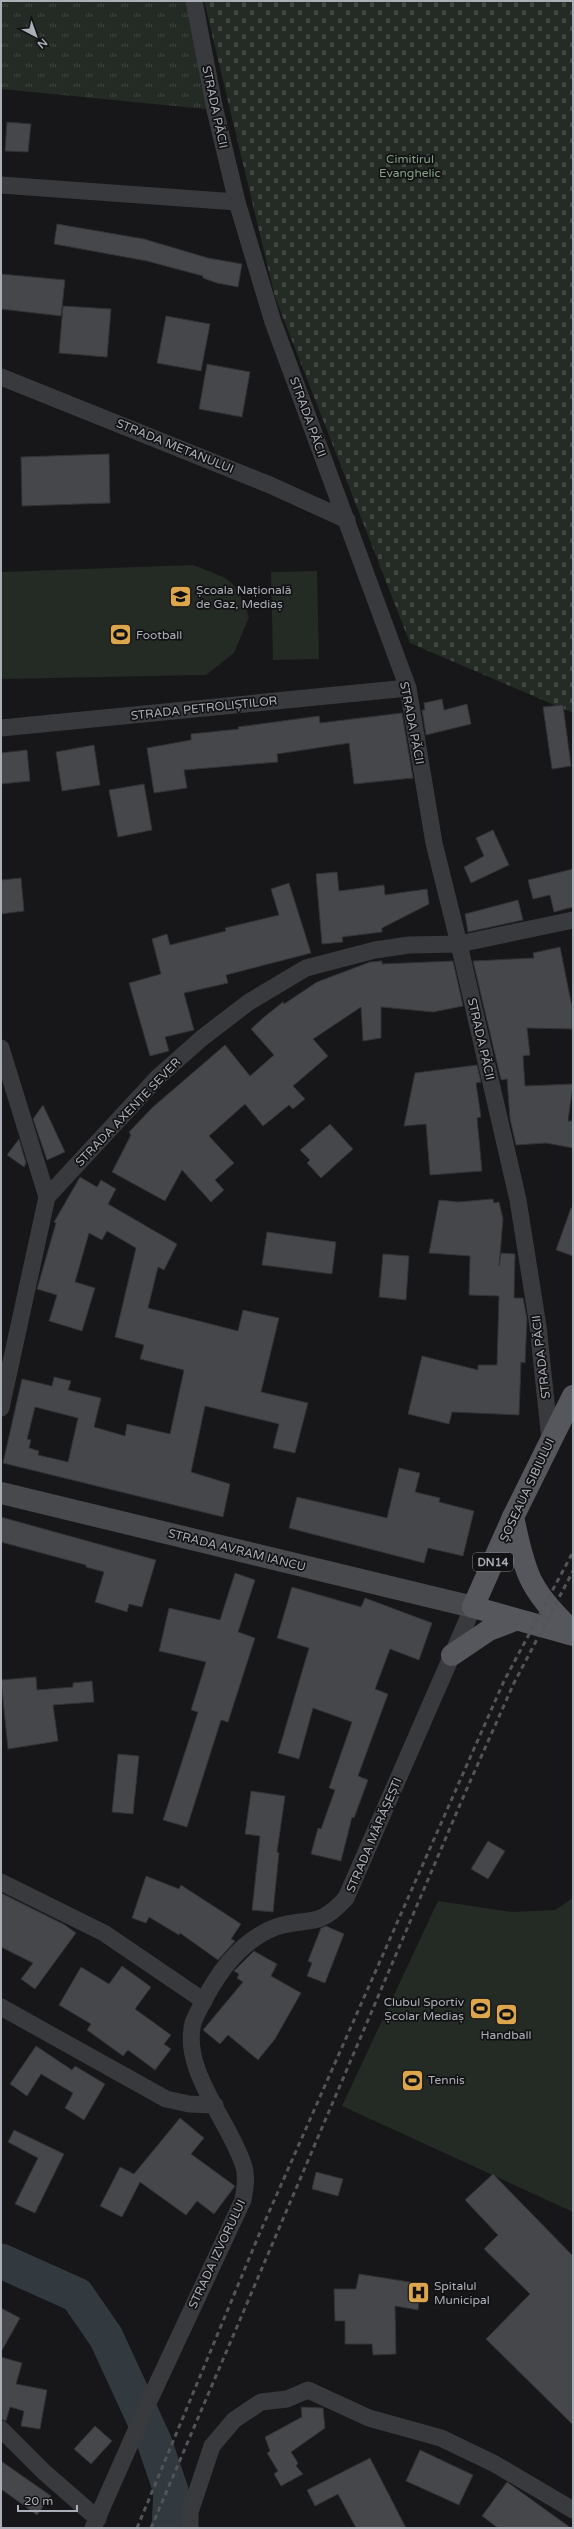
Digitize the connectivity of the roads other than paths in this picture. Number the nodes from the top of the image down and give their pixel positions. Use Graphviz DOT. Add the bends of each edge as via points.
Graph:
graph roads {
  1 [pos="194,1"];
  2 [pos="1,185"];
  3 [pos="237,202"];
  4 [pos="1,377"];
  5 [pos="347,520"];
  6 [pos="408,688"];
  7 [pos="1,728"];
  8 [pos="573,920"];
  9 [pos="459,944"];
  10 [pos="1,1048"];
  11 [pos="47,1197"];
  12 [pos="573,1396"];
  13 [pos="1,1408"];
  14 [pos="550,1440"];
  15 [pos="1,1493"];
  16 [pos="513,1517"];
  17 [pos="473,1607"];
  18 [pos="515,1620"];
  19 [pos="573,1634"];
  20 [pos="452,1654"];
  21 [pos="1,1882"];
  22 [pos="204,2001"];
  23 [pos="1,2007"];
  24 [pos="215,2105"];
  25 [pos="1,2429"];
  26 [pos="573,2510"];
  27 [pos="95,2523"];
  28 [pos="190,2528"];
  1 -- 3 [label="street, STRADA PĂCII" via="215,110"];
  2 -- 3 [label="street"];
  3 -- 5 [label="street, STRADA PĂCII" via="273,322"];
  4 -- 5 [label="street, STRADA METANULUI" via="270,485"];
  5 -- 6 [label="street, STRADA PĂCII"];
  6 -- 7 [label="street, STRADA PETROLIȘTILOR"];
  6 -- 9 [label="street, STRADA PĂCII" via="434,843"];
  8 -- 9 [label="street, STRADA AXENTE SEVER"];
  9 -- 11 [label="street, STRADA AXENTE SEVER" via="409,945 375,950 306,968 249,1002 202,1038 158,1077"];
  9 -- 14 [label="street, STRADA PĂCII" via="518,1200 538,1326"];
  10 -- 11 [label="street"];
  11 -- 13 [label="street"];
  12 -- 14 [label="main road, ȘOSEAUA SIBIULUI / DN14"];
  14 -- 16 [label="main road, ȘOSEAUA SIBIULUI / DN14"];
  15 -- 17 [label="main road, STRADA AVRAM IANCU"];
  16 -- 17 [label="main road, ȘOSEAUA SIBIULUI / DN14"];
  16 -- 19 [label="main road, DN14" via="521,1552 532,1582"];
  17 -- 18 [label="main road, DN14"];
  17 -- 20 [label="street, STRADA MĂRĂȘEȘTI"];
  18 -- 19 [label="main road, DN14"];
  18 -- 20 [label="main road" via="489,1630"];
  20 -- 22 [label="street, STRADA MĂRĂȘEȘTI" via="346,1898 334,1912 317,1921 278,1927 261,1933 238,1952 221,1972"];
  21 -- 22 [label="street" via="104,1933"];
  22 -- 24 [label="street, STRADA IZVORULUI" via="193,2024 192,2048 198,2075"];
  23 -- 24 [label="street" via="166,2099 189,2104"];
  24 -- 27 [label="street, STRADA IZVORULUI" via="245,2168 246,2185 243,2200"];
  25 -- 27 [label="street"];
  26 -- 28 [label="street" via="495,2464 441,2438 369,2418 308,2390 287,2399 261,2402 234,2420 221,2435 212,2446 190,2512"];
}
